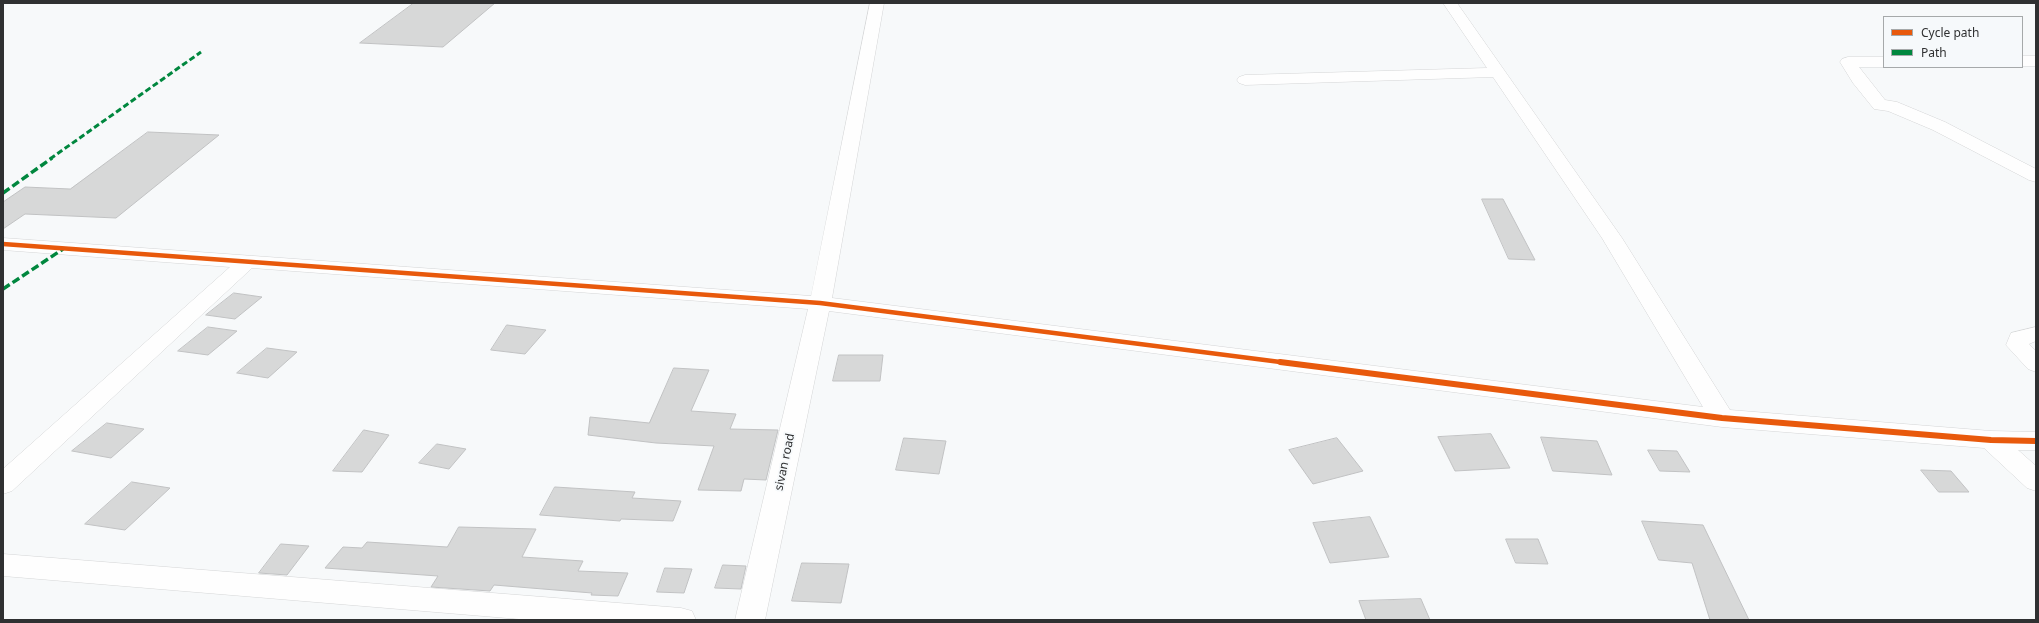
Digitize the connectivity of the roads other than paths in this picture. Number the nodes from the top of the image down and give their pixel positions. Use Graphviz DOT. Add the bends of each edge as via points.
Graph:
graph roads {
  1 [pos="877,3"];
  2 [pos="1450,3"];
  3 [pos="2023,61"];
  4 [pos="2036,61"];
  5 [pos="1883,62"];
  6 [pos="1498,72"];
  7 [pos="1245,80"];
  8 [pos="2036,176"];
  9 [pos="3,244"];
  10 [pos="247,262"];
  11 [pos="820,303"];
  12 [pos="2036,334"];
  13 [pos="2036,364"];
  14 [pos="1722,418"];
  15 [pos="1991,440"];
  16 [pos="2036,441"];
  17 [pos="2036,481"];
  18 [pos="3,484"];
  19 [pos="3,565"];
  20 [pos="681,620"];
  21 [pos="750,620"];
  1 -- 11 [label="street, sivan road"];
  2 -- 6 [label="street"];
  3 -- 4 [label="street"];
  5 -- 8 [label="street" via="1848,62 1858,80 1880,105 1891,106 1939,126"];
  6 -- 7 [label="street"];
  6 -- 14 [label="street" via="1612,238"];
  9 -- 10 [label="street"];
  10 -- 11 [label="street"];
  10 -- 18 [label="street"];
  11 -- 14 [label="street"];
  11 -- 21 [label="street, sivan road"];
  12 -- 13 [label="street" via="2019,338 2017,345"];
  14 -- 15 [label="street"];
  15 -- 16 [label="street"];
  15 -- 17 [label="street"];
  19 -- 20 [label="street"];
}
